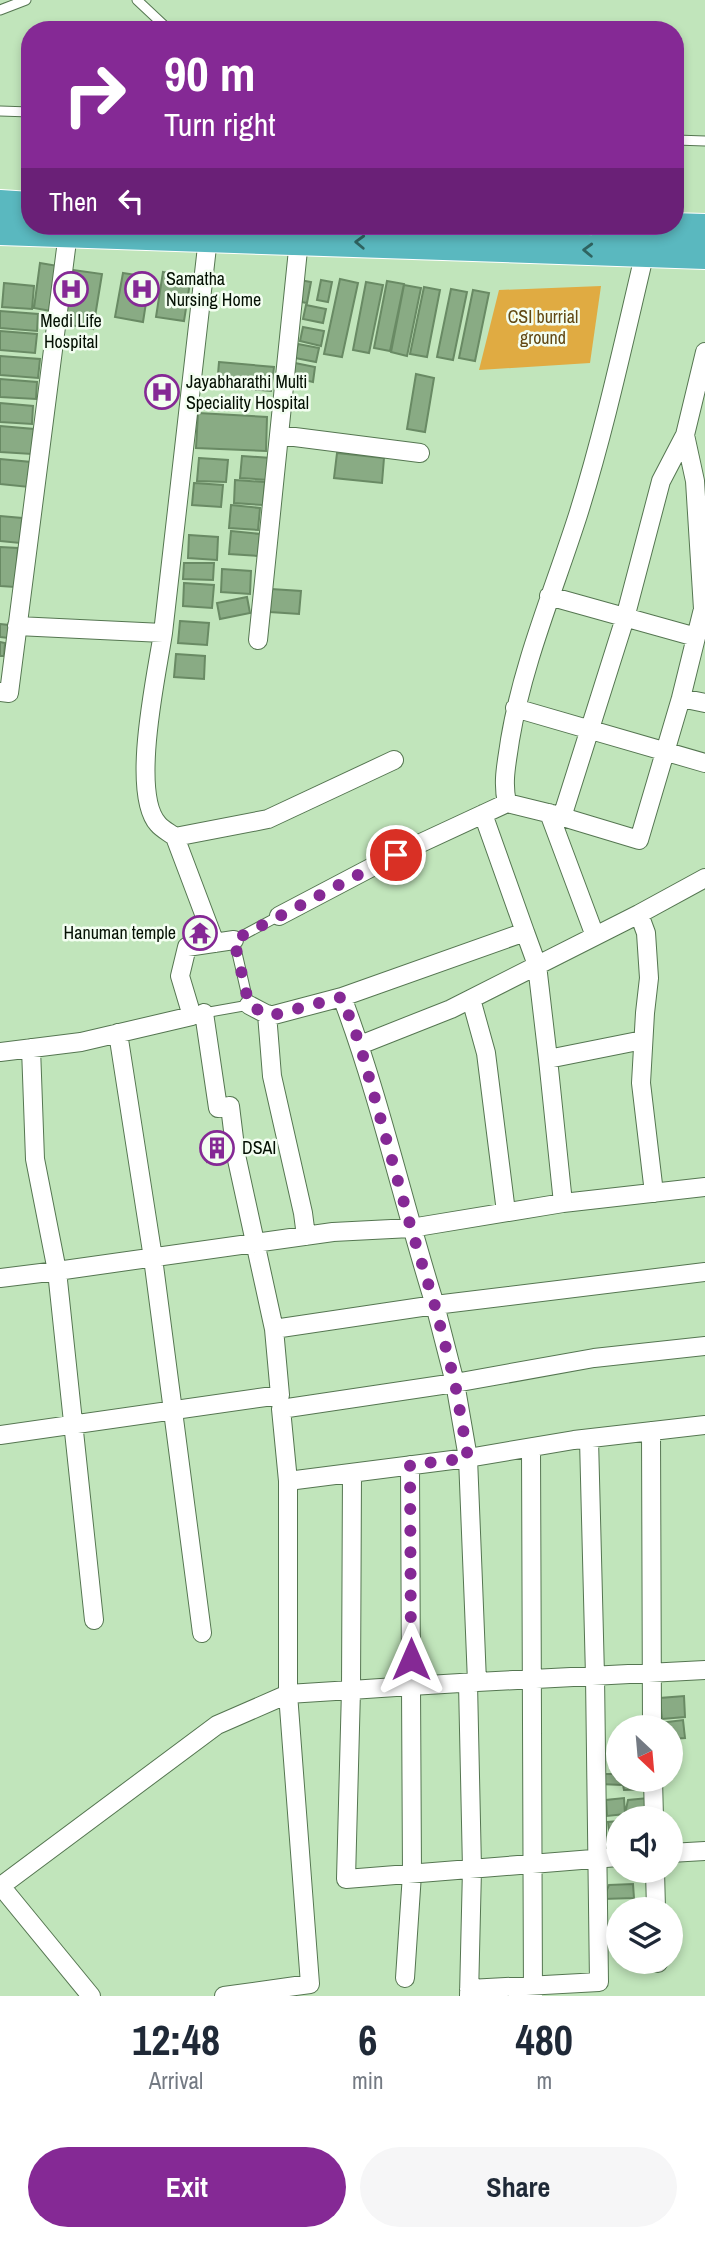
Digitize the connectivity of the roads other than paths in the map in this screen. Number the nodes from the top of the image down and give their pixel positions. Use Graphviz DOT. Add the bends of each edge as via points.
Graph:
graph roads {
  1 [pos="26,0"];
  2 [pos="137,0"];
  3 [pos="0,10"];
  4 [pos="159,21"];
  5 [pos="0,111"];
  6 [pos="21,112"];
  7 [pos="684,140"];
  8 [pos="705,141"];
  9 [pos="0,205"];
  10 [pos="21,206"];
  11 [pos="684,228"];
  12 [pos="705,229"];
  13 [pos="0,230"];
  14 [pos="21,231"];
  15 [pos="68,235"];
  16 [pos="124,235"];
  17 [pos="510,236"];
  18 [pos="208,238"];
  19 [pos="299,240"];
  20 [pos="645,252"];
  21 [pos="705,254"];
  22 [pos="705,352"];
  23 [pos="279,435"];
  24 [pos="685,435"];
  25 [pos="420,453"];
  26 [pos="703,564"];
  27 [pos="549,596"];
  28 [pos="625,618"];
  29 [pos="17,626"];
  30 [pos="163,633"];
  31 [pos="696,637"];
  32 [pos="258,640"];
  33 [pos="0,692"];
  34 [pos="681,698"];
  35 [pos="705,703"];
  36 [pos="515,708"];
  37 [pos="590,731"];
  38 [pos="665,752"];
  39 [pos="394,760"];
  40 [pos="705,763"];
  41 [pos="507,803"];
  42 [pos="483,814"];
  43 [pos="556,815"];
  44 [pos="175,837"];
  45 [pos="705,878"];
  46 [pos="639,914"];
  47 [pos="279,916"];
  48 [pos="525,932"];
  49 [pos="595,936"];
  50 [pos="234,940"];
  51 [pos="215,943"];
  52 [pos="537,965"];
  53 [pos="342,997"];
  54 [pos="471,999"];
  55 [pos="249,1005"];
  56 [pos="198,1014"];
  57 [pos="267,1014"];
  58 [pos="118,1033"];
  59 [pos="643,1040"];
  60 [pos="360,1045"];
  61 [pos="31,1048"];
  62 [pos="0,1052"];
  63 [pos="548,1059"];
  64 [pos="705,1187"];
  65 [pos="654,1193"];
  66 [pos="563,1203"];
  67 [pos="506,1212"];
  68 [pos="411,1228"];
  69 [pos="306,1236"];
  70 [pos="256,1243"];
  71 [pos="153,1258"];
  72 [pos="57,1271"];
  73 [pos="705,1272"];
  74 [pos="0,1278"];
  75 [pos="435,1306"];
  76 [pos="274,1329"];
  77 [pos="705,1346"];
  78 [pos="455,1383"];
  79 [pos="280,1402"];
  80 [pos="173,1411"];
  81 [pos="705,1425"];
  82 [pos="75,1426"];
  83 [pos="651,1431"];
  84 [pos="0,1435"];
  85 [pos="589,1439"];
  86 [pos="531,1448"];
  87 [pos="468,1458"];
  88 [pos="410,1465"];
  89 [pos="352,1473"];
  90 [pos="288,1481"];
  91 [pos="94,1620"];
  92 [pos="202,1633"];
  93 [pos="705,1670"];
  94 [pos="652,1673"];
  95 [pos="595,1676"];
  96 [pos="532,1679"];
  97 [pos="473,1683"];
  98 [pos="411,1686"];
  99 [pos="351,1690"];
  100 [pos="288,1694"];
  101 [pos="652,1715"];
  102 [pos="705,1850"];
  103 [pos="683,1852"];
  104 [pos="606,1858"];
  105 [pos="597,1859"];
  106 [pos="531,1864"];
  107 [pos="472,1869"];
  108 [pos="412,1874"];
  109 [pos="1,1886"];
  110 [pos="405,1978"];
  111 [pos="311,1990"];
  112 [pos="534,1991"];
  113 [pos="469,1993"];
  114 [pos="91,1996"];
  115 [pos="224,1996"];
  1 -- 3 [label="lane"];
  2 -- 4 [label="lane"];
  5 -- 6 [label="lane"];
  7 -- 8 [label="lane"];
  9 -- 10 [label="highway"];
  11 -- 12 [label="highway"];
  13 -- 14 [label="highway"];
  15 -- 29 [label="street"];
  16 -- 18 [label="highway"];
  17 -- 19 [label="highway, one-way"];
  20 -- 17 [label="highway, one-way"];
  18 -- 19 [label="highway"];
  18 -- 30 [label="street"];
  19 -- 23 [label="street"];
  20 -- 21 [label="highway"];
  20 -- 27 [label="street" via="606,418"];
  22 -- 24 [label="street"];
  23 -- 25 [label="street"];
  23 -- 32 [label="street"];
  24 -- 26 [label="street" via="695,481"];
  24 -- 28 [label="street" via="662,481"];
  26 -- 31 [label="street" via="703,609"];
  27 -- 28 [label="street"];
  27 -- 36 [label="street"];
  28 -- 31 [label="street"];
  28 -- 37 [label="street"];
  29 -- 30 [label="street"];
  29 -- 33 [label="street" via="9,693"];
  30 -- 44 [label="street" via="145,744 147,791 157,824"];
  31 -- 34 [label="street"];
  34 -- 35 [label="street"];
  34 -- 38 [label="street"];
  36 -- 37 [label="street"];
  36 -- 41 [label="street" via="503,785"];
  37 -- 38 [label="street"];
  37 -- 43 [label="street"];
  38 -- 40 [label="street"];
  38 -- 43 [label="street" via="639,840"];
  39 -- 44 [label="street" via="268,819"];
  41 -- 42 [label="street"];
  41 -- 43 [label="street"];
  42 -- 47 [label="street"];
  42 -- 48 [label="street"];
  43 -- 49 [label="street"];
  44 -- 51 [label="street"];
  45 -- 46 [label="street"];
  46 -- 49 [label="street"];
  46 -- 59 [label="street" via="646,933 649,978"];
  47 -- 50 [label="lane"];
  48 -- 52 [label="street"];
  48 -- 53 [label="street"];
  49 -- 52 [label="street"];
  50 -- 51 [label="street"];
  50 -- 55 [label="lane"];
  51 -- 56 [label="street" via="187,947 180,975"];
  52 -- 54 [label="street"];
  52 -- 63 [label="street"];
  53 -- 57 [label="street"];
  53 -- 60 [label="street"];
  54 -- 60 [label="street"];
  54 -- 67 [label="street" via="486,1053"];
  55 -- 56 [label="lane"];
  55 -- 57 [label="street"];
  56 -- 58 [label="street"];
  56 -- 70 [label="street" via="218,1108 230,1106"];
  57 -- 69 [label="street" via="272,1076"];
  58 -- 61 [label="street"];
  58 -- 71 [label="street"];
  59 -- 63 [label="street"];
  59 -- 65 [label="street" via="642,1083"];
  60 -- 68 [label="street"];
  61 -- 62 [label="street"];
  61 -- 72 [label="street" via="35,1159"];
  63 -- 66 [label="street"];
  64 -- 65 [label="street"];
  65 -- 66 [label="street"];
  66 -- 67 [label="street"];
  67 -- 68 [label="street"];
  68 -- 69 [label="street"];
  68 -- 75 [label="street"];
  69 -- 70 [label="street"];
  70 -- 71 [label="street"];
  70 -- 76 [label="street"];
  71 -- 72 [label="street"];
  71 -- 80 [label="street"];
  72 -- 74 [label="street"];
  72 -- 82 [label="street"];
  73 -- 75 [label="street"];
  75 -- 76 [label="street"];
  75 -- 78 [label="street"];
  76 -- 79 [label="street"];
  77 -- 78 [label="street" via="594,1358"];
  78 -- 79 [label="street"];
  78 -- 87 [label="street"];
  79 -- 80 [label="street"];
  79 -- 90 [label="street"];
  80 -- 82 [label="street"];
  80 -- 92 [label="street"];
  81 -- 83 [label="street"];
  82 -- 84 [label="street"];
  82 -- 91 [label="street"];
  83 -- 85 [label="street"];
  83 -- 94 [label="street"];
  85 -- 86 [label="street"];
  85 -- 95 [label="street"];
  86 -- 87 [label="street"];
  86 -- 96 [label="street"];
  87 -- 88 [label="street"];
  87 -- 97 [label="street"];
  88 -- 89 [label="street"];
  88 -- 98 [label="street"];
  89 -- 90 [label="street"];
  89 -- 99 [label="street"];
  90 -- 100 [label="street"];
  93 -- 94 [label="street"];
  94 -- 95 [label="street"];
  94 -- 101 [label="street"];
  95 -- 96 [label="street"];
  95 -- 105 [label="street"];
  96 -- 97 [label="street"];
  96 -- 106 [label="street"];
  97 -- 98 [label="street"];
  97 -- 107 [label="street"];
  98 -- 99 [label="street"];
  98 -- 108 [label="street"];
  99 -- 100 [label="street"];
  99 -- 108 [label="street" via="346,1879"];
  100 -- 109 [label="street" via="217,1725"];
  100 -- 111 [label="street"];
  102 -- 103 [label="street"];
  104 -- 105 [label="street"];
  105 -- 106 [label="street"];
  105 -- 112 [label="street" via="599,1982"];
  106 -- 107 [label="street"];
  106 -- 112 [label="street"];
  107 -- 108 [label="street"];
  107 -- 113 [label="street"];
  108 -- 110 [label="street"];
  109 -- 114 [label="street"];
  111 -- 115 [label="street"];
  112 -- 113 [label="street"];
}
